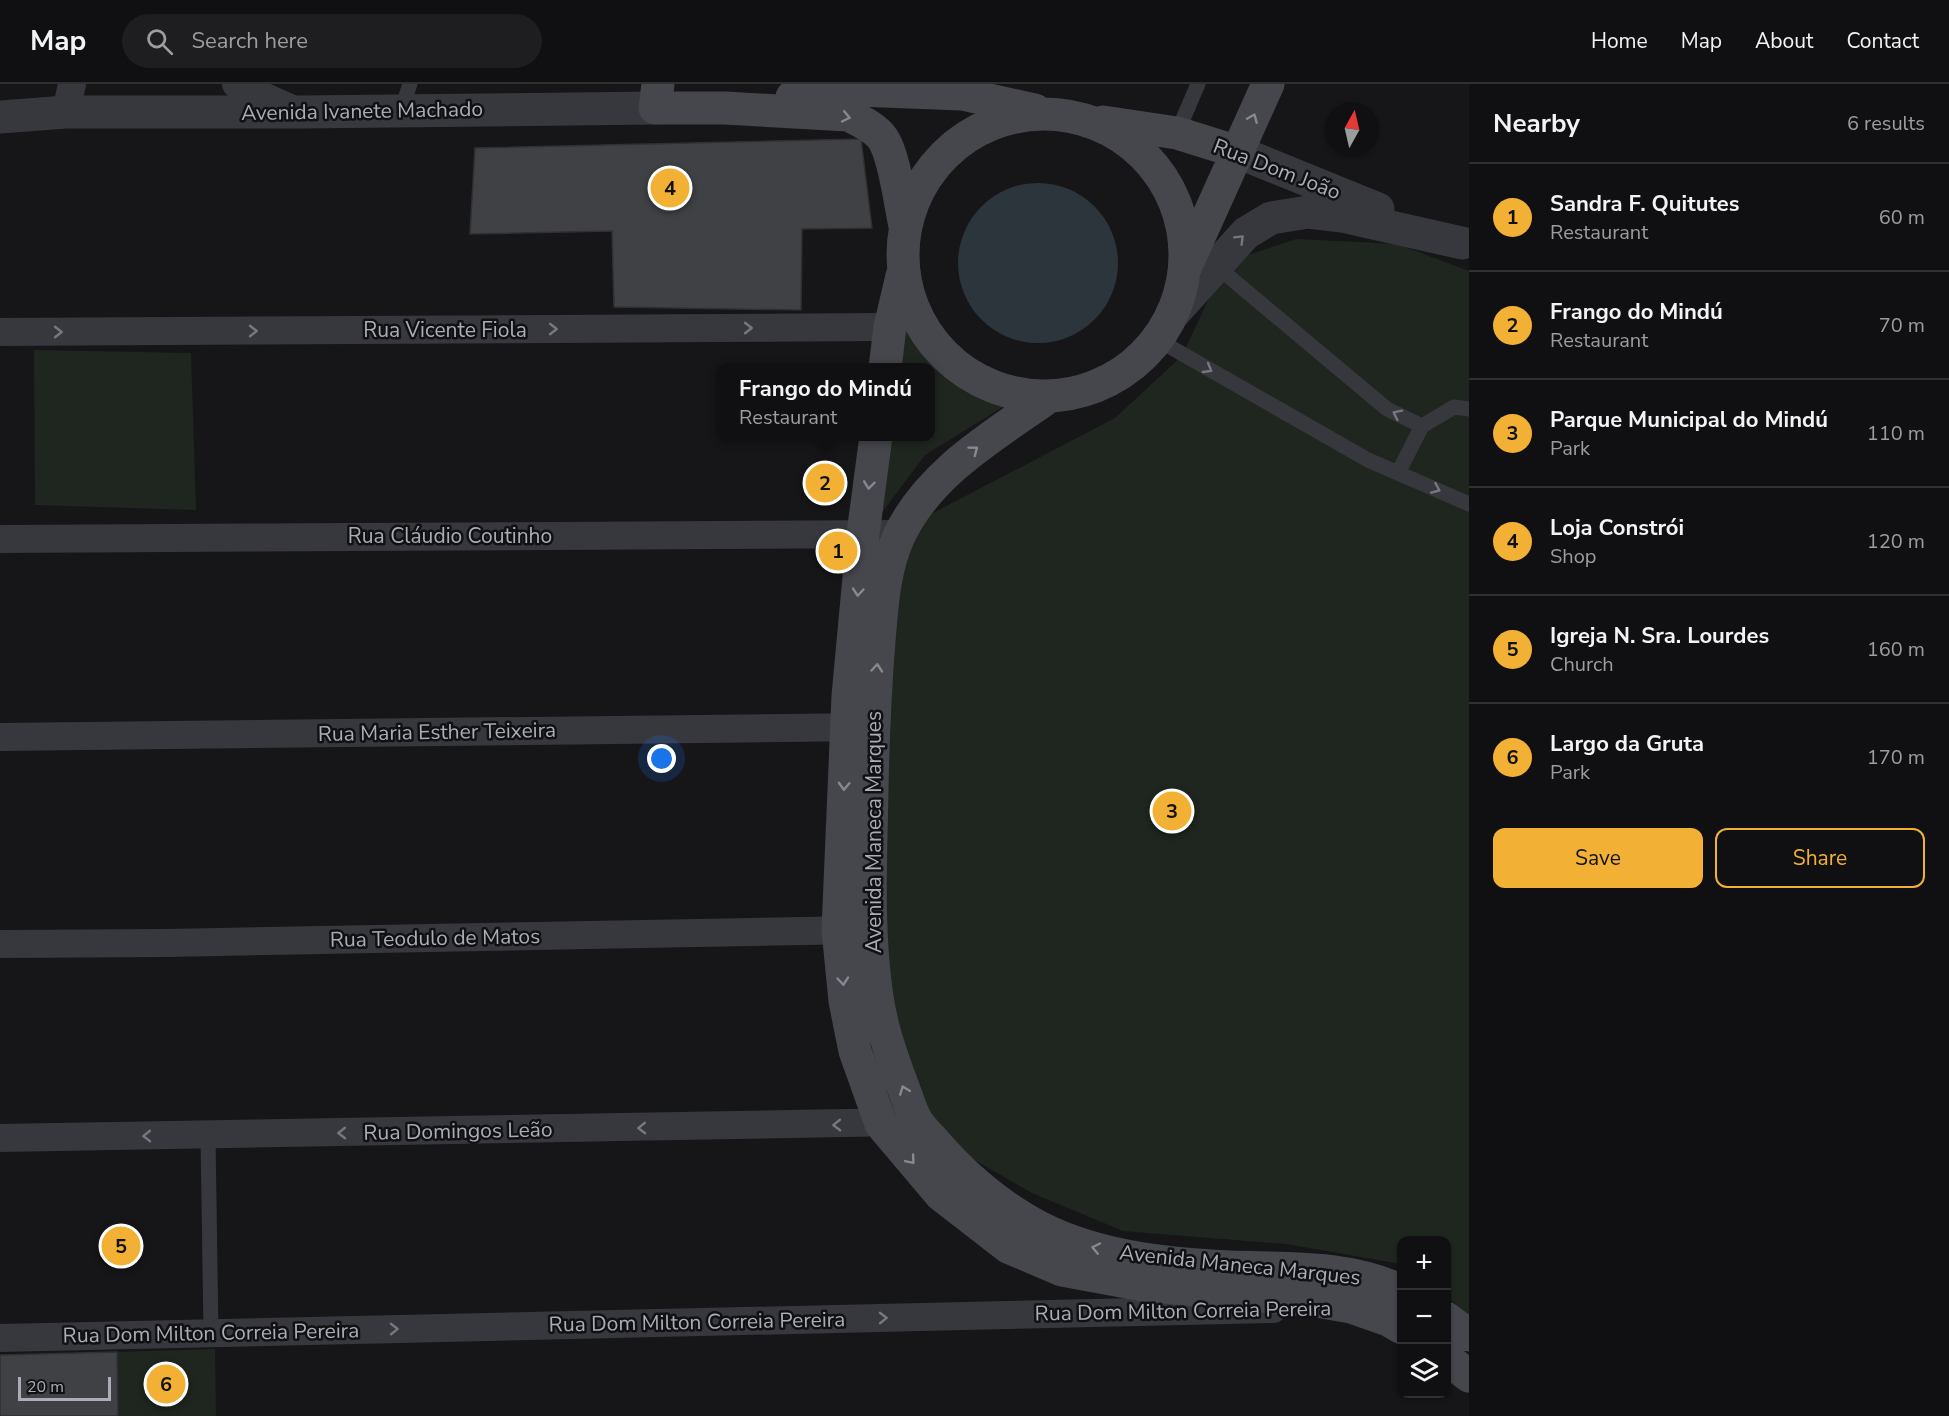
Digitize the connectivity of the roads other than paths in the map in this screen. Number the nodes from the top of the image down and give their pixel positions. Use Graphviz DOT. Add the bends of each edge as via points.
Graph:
graph roads {
  1 [pos="236,84"];
  2 [pos="1198,84"];
  3 [pos="1268,84"];
  4 [pos="964,89"];
  5 [pos="657,96"];
  6 [pos="406,97"];
  7 [pos="69,98"];
  8 [pos="725,108"];
  9 [pos="299,112"];
  10 [pos="1052,114"];
  11 [pos="0,117"];
  12 [pos="1084,120"];
  13 [pos="1177,133"];
  14 [pos="1238,152"];
  15 [pos="905,226"];
  16 [pos="1466,245"];
  17 [pos="1200,266"];
  18 [pos="903,271"];
  19 [pos="890,327"];
  20 [pos="1165,327"];
  21 [pos="0,332"];
  22 [pos="886,363"];
  23 [pos="1050,396"];
  24 [pos="1469,410"];
  25 [pos="1422,426"];
  26 [pos="875,441"];
  27 [pos="1398,474"];
  28 [pos="1469,504"];
  29 [pos="863,534"];
  30 [pos="900,534"];
  31 [pos="0,539"];
  32 [pos="860,727"];
  33 [pos="0,737"];
  34 [pos="854,930"];
  35 [pos="0,944"];
  36 [pos="916,1121"];
  37 [pos="881,1124"];
  38 [pos="208,1136"];
  39 [pos="0,1138"];
  40 [pos="1394,1287"];
  41 [pos="1351,1307"];
  42 [pos="1451,1322"];
  43 [pos="1397,1326"];
  44 [pos="211,1333"];
  45 [pos="1469,1335"];
  46 [pos="0,1338"];
  47 [pos="1451,1362"];
  48 [pos="1469,1376"];
  1 -- 9 [label="street"];
  2 -- 13 [label="lane"];
  14 -- 3 [label="main road, one-way"];
  4 -- 8 [label="main road, Avenida Ivanete Machado" via="819,93"];
  4 -- 10 [label="main road, Avenida Ivanete Machado"];
  5 -- 6 [label="street, Avenida Ivanete Machado"];
  5 -- 8 [label="main road, Avenida Ivanete Machado"];
  6 -- 9 [label="street, Avenida Ivanete Machado"];
  7 -- 9 [label="street, Avenida Ivanete Machado"];
  7 -- 11 [label="street, Avenida Ivanete Machado"];
  8 -- 15 [label="main road, Avenida Ivanete Machado, one-way" via="848,116 866,123 882,138 889,153"];
  10 -- 12 [label="main road"];
  10 -- 15 [label="main road" via="1018,116 986,126 957,143 933,166 916,195"];
  12 -- 13 [label="main road, Rua Dom João"];
  12 -- 17 [label="main road" via="1114,133 1140,151 1161,176"];
  13 -- 14 [label="main road, Rua Dom João"];
  14 -- 16 [label="street, Rua Dom João"];
  14 -- 17 [label="main road"];
  15 -- 18 [label="main road"];
  17 -- 16 [label="street, Rua Dom João, one-way" via="1271,218 1308,212 1342,216"];
  17 -- 20 [label="main road" via="1181,291"];
  25 -- 17 [label="lane, one-way" via="1387,409"];
  18 -- 19 [label="main road"];
  18 -- 23 [label="main road" via="911,305 928,336 952,363 981,382 1015,393"];
  21 -- 19 [label="street, Rua Vicente Fiola, one-way"];
  19 -- 22 [label="main road"];
  20 -- 23 [label="main road" via="1136,363 1110,380 1081,392"];
  20 -- 27 [label="lane, one-way" via="1368,460"];
  30 -- 23 [label="main road, Avenida Maneca Marques, one-way" via="930,489 955,465"];
  24 -- 25 [label="lane" via="1454,407"];
  25 -- 27 [label="lane"];
  26 -- 29 [label="main road, Avenida Maneca Marques, one-way"];
  27 -- 28 [label="lane, one-way"];
  29 -- 30 [label="street, Rua Cláudio Coutinho"];
  29 -- 31 [label="street, Rua Cláudio Coutinho"];
  29 -- 32 [label="main road, Avenida Maneca Marques, one-way"];
  32 -- 30 [label="main road, Avenida Maneca Marques, one-way" via="889,562"];
  32 -- 33 [label="street, Rua Maria Esther Teixeira"];
  32 -- 34 [label="main road, Avenida Maneca Marques"];
  34 -- 35 [label="street, Rua Teodulo de Matos"];
  36 -- 34 [label="main road, Avenida Maneca Marques, one-way" via="888,1047 876,993"];
  34 -- 37 [label="main road, Avenida Maneca Marques, one-way" via="845,1001 855,1052"];
  36 -- 37 [label="street, Rua Domingos Leão"];
  40 -- 36 [label="main road, Avenida Maneca Marques, one-way" via="1353,1274 1155,1260 1088,1247 1029,1222 979,1188"];
  37 -- 38 [label="street, Rua Domingos Leão, one-way"];
  37 -- 41 [label="main road, Avenida Maneca Marques, one-way" via="940,1195 1008,1247 1062,1270 1143,1285 1317,1300"];
  38 -- 39 [label="street, Rua Domingos Leão, one-way"];
  38 -- 44 [label="lane"];
  40 -- 41 [label="street, Rua Dom Milton Correia Pereira"];
  41 -- 43 [label="main road, Avenida Maneca Marques"];
  44 -- 41 [label="street, Rua Dom Milton Correia Pereira, one-way"];
  42 -- 45 [label="main road"];
  44 -- 46 [label="street, Rua Dom Milton Correia Pereira"];
  47 -- 48 [label="main road"];
}
